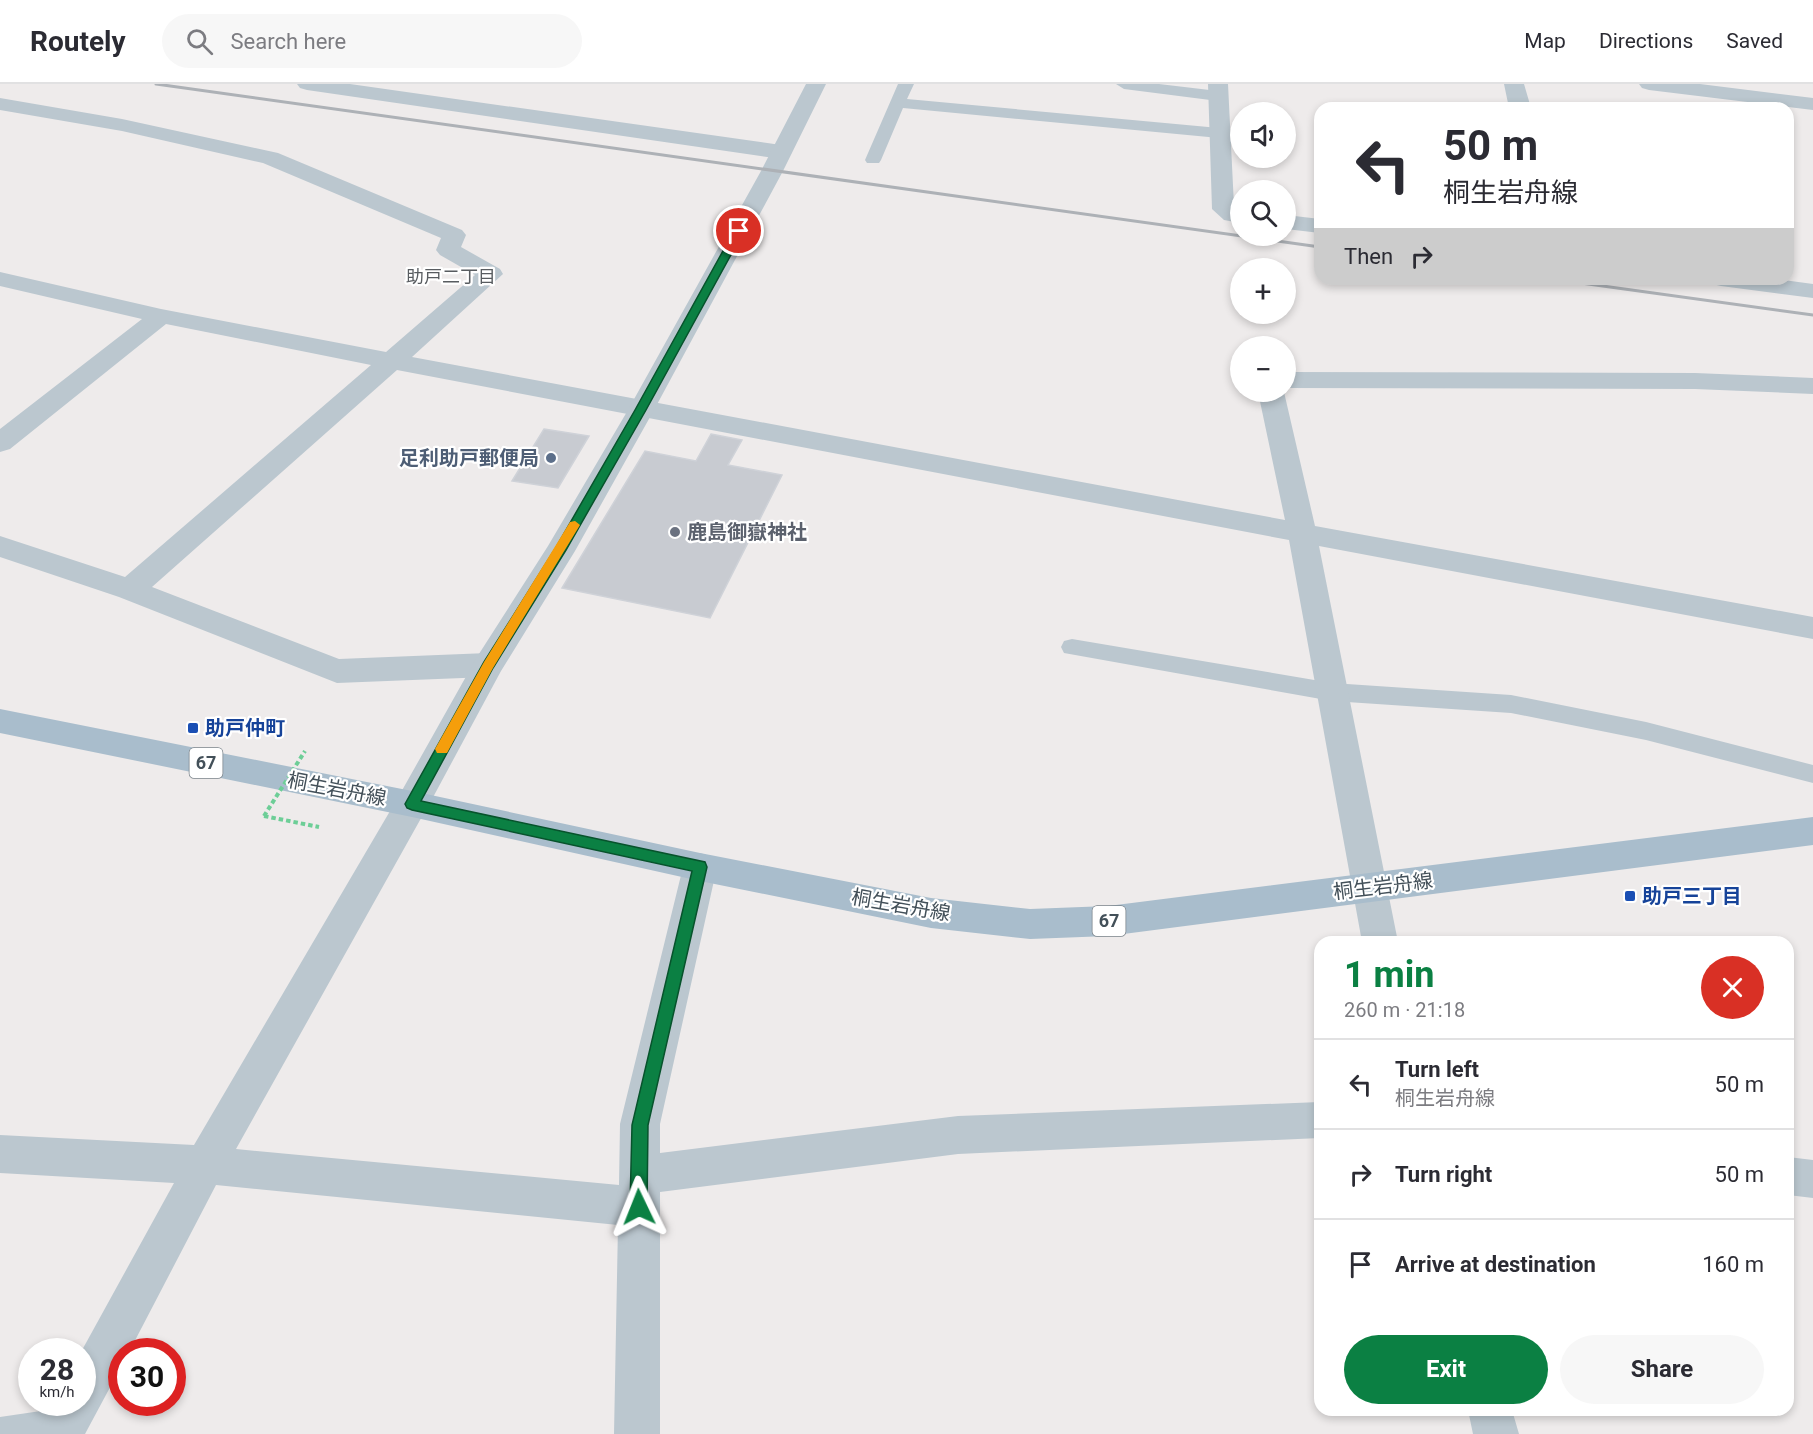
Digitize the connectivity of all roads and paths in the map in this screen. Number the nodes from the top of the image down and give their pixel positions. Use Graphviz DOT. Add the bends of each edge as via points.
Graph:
graph roads {
  1 [pos="307,84"];
  2 [pos="816,84"];
  3 [pos="906,84"];
  4 [pos="1124,84"];
  5 [pos="1514,84"];
  6 [pos="1649,84"];
  7 [pos="356,87"];
  8 [pos="1218,90"];
  9 [pos="1518,102"];
  10 [pos="897,103"];
  11 [pos="0,104"];
  12 [pos="1813,104"];
  13 [pos="1219,133"];
  14 [pos="781,152"];
  15 [pos="873,160"];
  16 [pos="1230,214"];
  17 [pos="1296,223"];
  18 [pos="1314,225"];
  19 [pos="0,279"];
  20 [pos="1767,285"];
  21 [pos="1813,291"];
  22 [pos="161,316"];
  23 [pos="391,361"];
  24 [pos="1296,380"];
  25 [pos="1813,386"];
  26 [pos="1272,402"];
  27 [pos="641,410"];
  28 [pos="0,444"];
  29 [pos="1302,531"];
  30 [pos="0,546"];
  31 [pos="130,590"];
  32 [pos="1813,628"];
  33 [pos="1072,647"];
  34 [pos="488,665"];
  35 [pos="1332,692"];
  36 [pos="0,721"];
  37 [pos="304,751"];
  38 [pos="1813,774"];
  39 [pos="412,804"];
  40 [pos="319,827"];
  41 [pos="1813,831"];
  42 [pos="700,867"];
  43 [pos="1368,887"];
  44 [pos="1379,936"];
  45 [pos="1314,1120"];
  46 [pos="0,1154"];
  47 [pos="205,1165"];
  48 [pos="1794,1177"];
  49 [pos="1813,1179"];
  50 [pos="638,1191"];
  51 [pos="96,1368"];
  52 [pos="61,1416"];
  53 [pos="1492,1416"];
  54 [pos="0,1433"];
  55 [pos="637,1434"];
  56 [pos="1496,1434"];
  1 -- 7 [label="street"];
  2 -- 14 [label="street"];
  3 -- 10 [label="lane"];
  4 -- 8 [label="lane"];
  5 -- 9 [label="street"];
  6 -- 12 [label="street"];
  7 -- 14 [label="street"];
  8 -- 13 [label="street"];
  10 -- 13 [label="lane"];
  10 -- 15 [label="lane"];
  11 -- 23 [label="street" via="122,125 270,158 454,235 448,250 491,274"];
  13 -- 16 [label="street" via="1223,209"];
  14 -- 27 [label="street"];
  17 -- 18 [label="street"];
  19 -- 22 [label="street"];
  20 -- 21 [label="street"];
  22 -- 23 [label="street"];
  22 -- 28 [label="street"];
  23 -- 27 [label="street"];
  23 -- 31 [label="street"];
  24 -- 25 [label="street" via="1695,381"];
  26 -- 29 [label="street"];
  27 -- 29 [label="street"];
  27 -- 34 [label="street"];
  29 -- 32 [label="street"];
  29 -- 35 [label="street"];
  30 -- 31 [label="street"];
  31 -- 34 [label="street" via="337,671"];
  33 -- 35 [label="lane"];
  34 -- 39 [label="street"];
  35 -- 38 [label="lane" via="1511,704 1646,731"];
  35 -- 43 [label="street"];
  36 -- 39 [label="main road, 桐生岩舟線 / 67"];
  37 -- 40 [label="path, bridge" via="264,816"];
  39 -- 42 [label="main road, 桐生岩舟線 / 67"];
  39 -- 47 [label="street"];
  41 -- 43 [label="main road, 桐生岩舟線 / 67"];
  42 -- 43 [label="main road, 桐生岩舟線 / 67" via="931,913 1030,924 1108,921"];
  42 -- 50 [label="street" via="640,1125"];
  43 -- 44 [label="street"];
  45 -- 50 [label="street" via="958,1135"];
  46 -- 47 [label="street"];
  47 -- 50 [label="street"];
  47 -- 51 [label="street"];
  48 -- 49 [label="street"];
  50 -- 55 [label="street"];
  52 -- 54 [label="lane"];
  53 -- 56 [label="street"];
}
